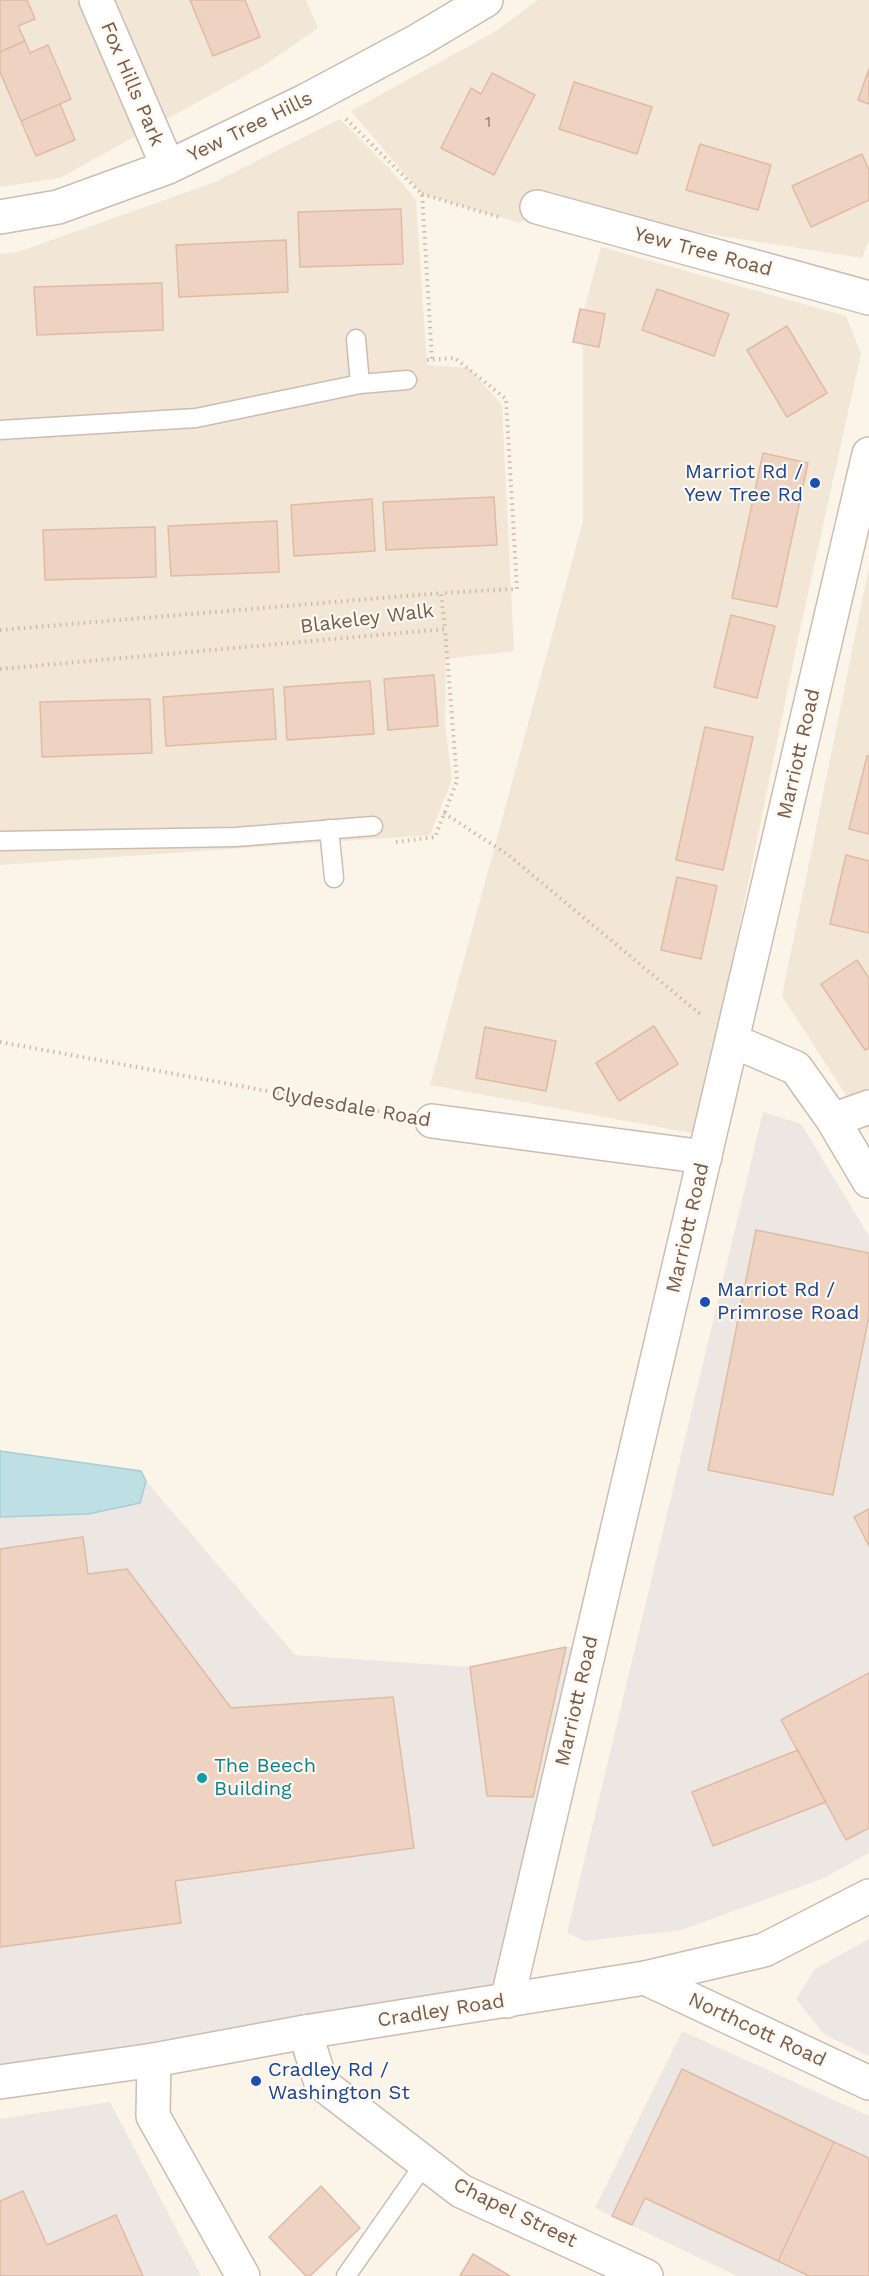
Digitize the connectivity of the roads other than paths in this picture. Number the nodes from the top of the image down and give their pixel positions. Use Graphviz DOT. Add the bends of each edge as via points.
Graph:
graph roads {
  1 [pos="96,0"];
  2 [pos="486,0"];
  3 [pos="168,167"];
  4 [pos="537,207"];
  5 [pos="0,217"];
  6 [pos="869,298"];
  7 [pos="356,339"];
  8 [pos="407,380"];
  9 [pos="360,384"];
  10 [pos="0,430"];
  11 [pos="869,454"];
  12 [pos="373,826"];
  13 [pos="328,829"];
  14 [pos="0,841"];
  15 [pos="334,878"];
  16 [pos="733,1041"];
  17 [pos="869,1107"];
  18 [pos="833,1120"];
  19 [pos="432,1121"];
  20 [pos="705,1157"];
  21 [pos="869,1181"];
  22 [pos="869,1896"];
  23 [pos="645,1978"];
  24 [pos="507,2001"];
  25 [pos="305,2031"];
  26 [pos="154,2060"];
  27 [pos="0,2082"];
  28 [pos="869,2083"];
  29 [pos="425,2163"];
  30 [pos="243,2276"];
  31 [pos="346,2276"];
  32 [pos="646,2276"];
  1 -- 3 [label="street, Fox Hills Park"];
  2 -- 3 [label="street, Yew Tree Hills" via="320,92"];
  3 -- 5 [label="street, Yew Tree Hills" via="58,207"];
  4 -- 6 [label="street, Yew Tree Road"];
  7 -- 9 [label="lane"];
  8 -- 9 [label="lane"];
  9 -- 10 [label="lane" via="196,418"];
  11 -- 16 [label="street, Marriott Road"];
  12 -- 13 [label="lane"];
  13 -- 14 [label="lane" via="236,837"];
  13 -- 15 [label="lane"];
  16 -- 18 [label="street" via="796,1068"];
  16 -- 20 [label="street, Marriott Road"];
  17 -- 18 [label="street"];
  18 -- 21 [label="street"];
  19 -- 20 [label="street, Clydesdale Road"];
  20 -- 24 [label="street, Marriott Road"];
  22 -- 23 [label="street, Cradley Road" via="764,1950"];
  23 -- 24 [label="street, Cradley Road"];
  23 -- 28 [label="street, Northcott Road"];
  24 -- 25 [label="street, Cradley Road"];
  25 -- 26 [label="street, Cradley Road"];
  25 -- 29 [label="street, Chapel Street" via="321,2083"];
  26 -- 27 [label="street, Cradley Road"];
  26 -- 30 [label="street" via="153,2116"];
  29 -- 31 [label="lane"];
  29 -- 32 [label="street, Chapel Street" via="461,2191"];
}
